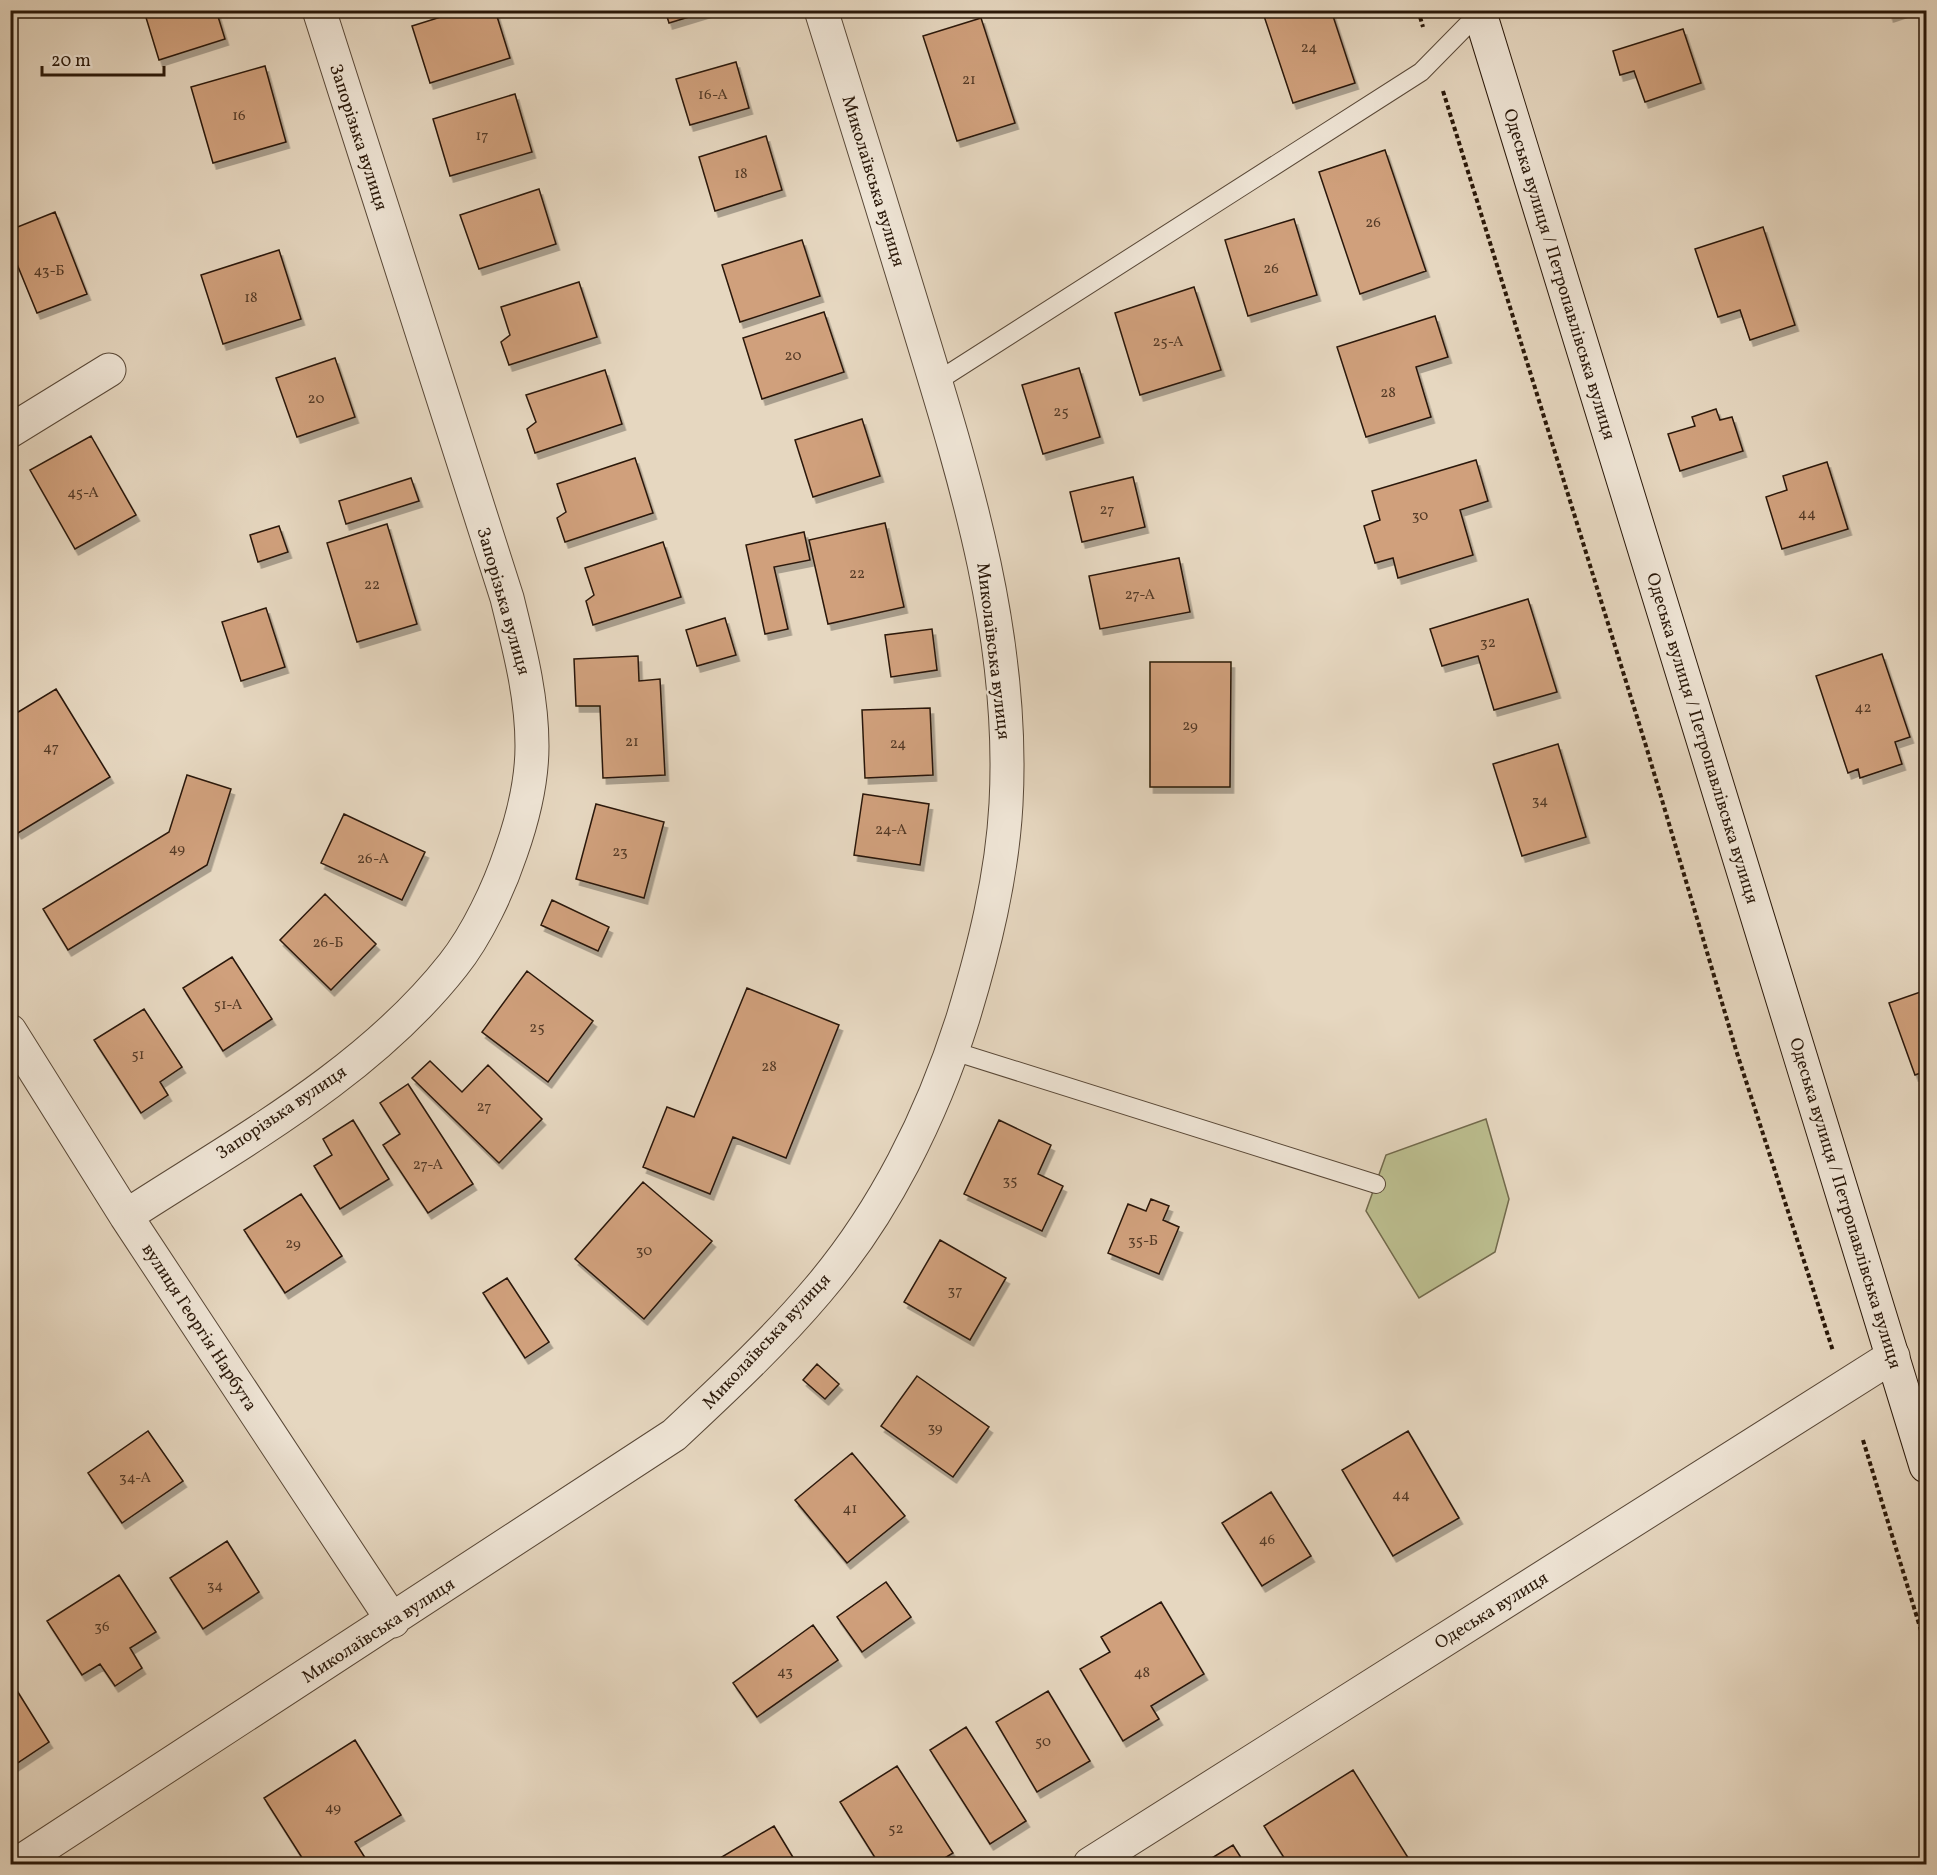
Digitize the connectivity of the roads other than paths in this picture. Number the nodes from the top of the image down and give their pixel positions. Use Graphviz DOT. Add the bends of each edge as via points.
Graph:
graph roads {
  1 [pos="319,10"];
  2 [pos="821,10"];
  3 [pos="1482,11"];
  4 [pos="109,369"];
  5 [pos="936,382"];
  6 [pos="10,431"];
  7 [pos="10,1031"];
  8 [pos="952,1051"];
  9 [pos="1376,1184"];
  10 [pos="126,1216"];
  11 [pos="1893,1356"];
  12 [pos="1926,1466"];
  13 [pos="393,1621"];
  14 [pos="17,1864"];
  15 [pos="1090,1864"];
  1 -- 10 [label="street, Запорізька вулиця" via="507,598 526,675 532,746 524,817 500,886 460,954 406,1017 333,1080"];
  2 -- 5 [label="street, Миколаївська вулиця"];
  3 -- 5 [label="lane" via="1421,72"];
  3 -- 11 [label="street, Одеська вулиця / Петропавлівська вулиця"];
  4 -- 6 [label="street"];
  5 -- 8 [label="street, Миколаївська вулиця" via="974,512 992,605 1006,721 1006,806 994,900"];
  7 -- 10 [label="street, вулиця Георгія Нарбута"];
  8 -- 9 [label="lane"];
  8 -- 13 [label="street, Миколаївська вулиця" via="917,1137 871,1218 818,1290 741,1373 674,1435"];
  10 -- 13 [label="street, вулиця Георгія Нарбута"];
  11 -- 12 [label="street, Одеська вулиця / Петропавлівська вулиця"];
  11 -- 15 [label="street, Одеська вулиця"];
  13 -- 14 [label="street, Миколаївська вулиця"];
}
